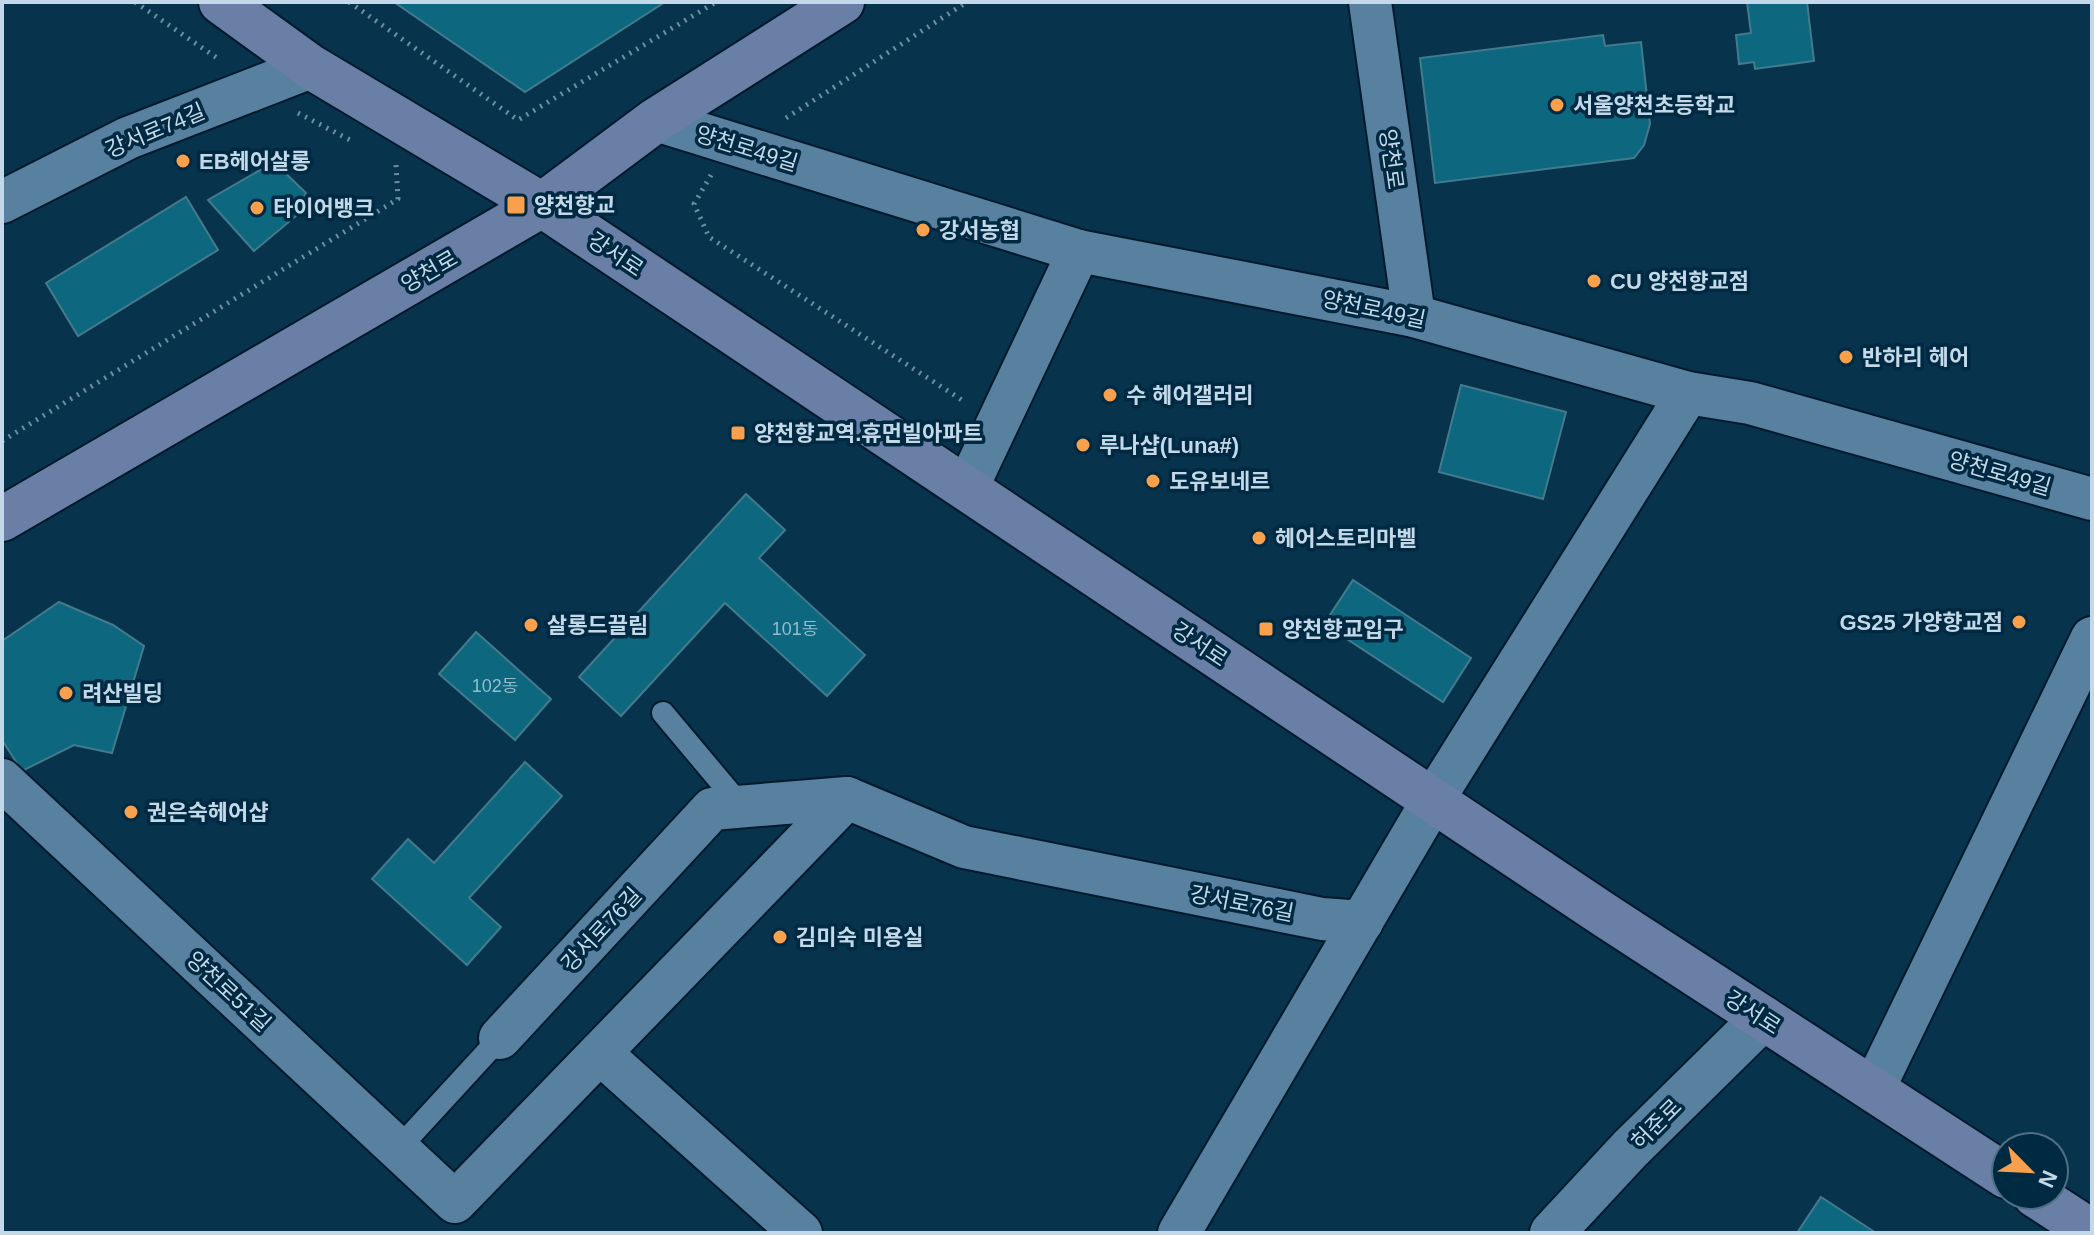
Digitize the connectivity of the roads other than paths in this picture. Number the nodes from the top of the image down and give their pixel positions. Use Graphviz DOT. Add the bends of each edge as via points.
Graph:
graph roads {
  1 [pos="221,2"];
  2 [pos="842,2"];
  3 [pos="1370,2"];
  4 [pos="311,67"];
  5 [pos="656,120"];
  6 [pos="2,202"];
  7 [pos="542,205"];
  8 [pos="1079,251"];
  9 [pos="1414,316"];
  10 [pos="1688,393"];
  11 [pos="967,488"];
  12 [pos="2092,499"];
  13 [pos="2,519"];
  14 [pos="2092,638"];
  15 [pos="663,713"];
  16 [pos="2,780"];
  17 [pos="847,798"];
  18 [pos="1433,800"];
  19 [pos="741,806"];
  20 [pos="1362,922"];
  21 [pos="1763,1018"];
  22 [pos="500,1038"];
  23 [pos="600,1053"];
  24 [pos="1873,1090"];
  25 [pos="398,1149"];
  26 [pos="1990,1166"];
  27 [pos="2060,1211"];
  28 [pos="2092,1232"];
  29 [pos="801,1233"];
  30 [pos="1179,1233"];
  31 [pos="1552,1233"];
  1 -- 4 [label="main road, 강서로"];
  2 -- 5 [label="main road, 양천로"];
  3 -- 9 [label="street, 양천로"];
  4 -- 6 [label="street, 강서로74길" via="128,138"];
  4 -- 7 [label="main road, 강서로"];
  5 -- 7 [label="main road, 양천로"];
  5 -- 8 [label="street, 양천로49길"];
  7 -- 11 [label="main road, 강서로"];
  7 -- 13 [label="main road, 양천로"];
  8 -- 9 [label="street, 양천로49길"];
  8 -- 11 [label="street"];
  9 -- 10 [label="street, 양천로49길"];
  10 -- 12 [label="street, 양천로49길" via="1750,403"];
  10 -- 18 [label="street"];
  11 -- 18 [label="main road, 강서로"];
  14 -- 24 [label="street"];
  15 -- 19 [label="lane"];
  16 -- 25 [label="street, 양천로51길"];
  17 -- 19 [label="street, 강서로76길"];
  17 -- 20 [label="street, 강서로76길" via="964,847 1322,919"];
  17 -- 23 [label="street"];
  18 -- 20 [label="street"];
  18 -- 21 [label="main road, 강서로"];
  19 -- 22 [label="street, 강서로76길" via="712,809"];
  20 -- 30 [label="street"];
  21 -- 24 [label="main road, 강서로"];
  21 -- 31 [label="street, 허준로"];
  22 -- 25 [label="lane, 강서로76길"];
  23 -- 25 [label="street, 양천로51길" via="455,1202"];
  23 -- 29 [label="street"];
  24 -- 26 [label="main road, 강서로"];
  27 -- 28 [label="main road"];
}
